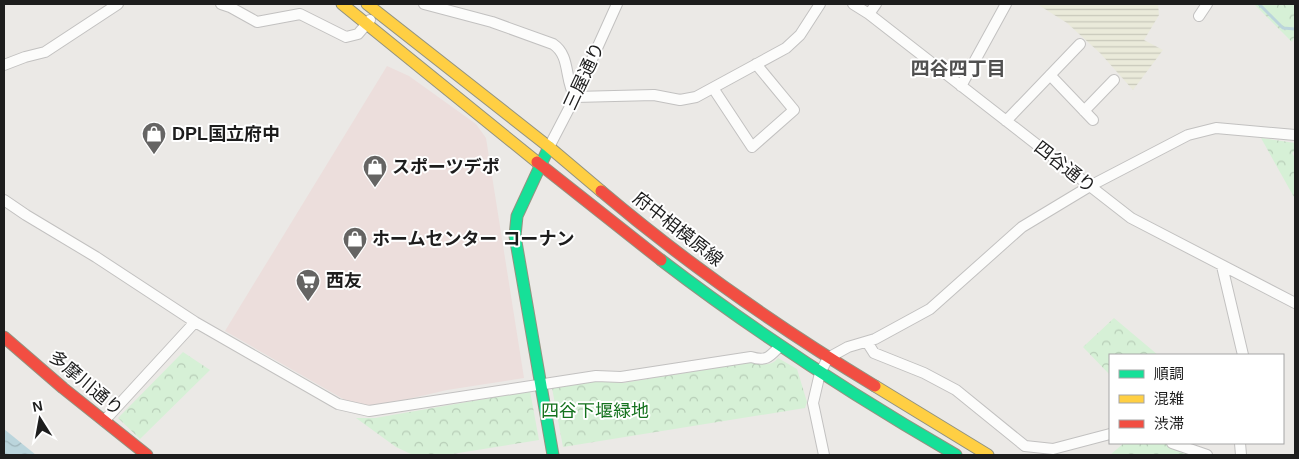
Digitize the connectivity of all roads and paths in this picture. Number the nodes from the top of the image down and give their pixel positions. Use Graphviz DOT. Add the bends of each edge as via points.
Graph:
graph roads {
  1 [pos="118,4"];
  2 [pos="221,4"];
  3 [pos="342,4"];
  4 [pos="367,4"];
  5 [pos="424,4"];
  6 [pos="617,4"];
  7 [pos="820,4"];
  8 [pos="853,4"];
  9 [pos="876,4"];
  10 [pos="1006,4"];
  11 [pos="1207,4"];
  12 [pos="377,12"];
  13 [pos="870,14"];
  14 [pos="1199,16"];
  15 [pos="367,23"];
  16 [pos="1080,44"];
  17 [pos="756,64"];
  18 [pos="4,65"];
  19 [pos="1050,75"];
  20 [pos="1114,80"];
  21 [pos="961,86"];
  22 [pos="713,88"];
  23 [pos="575,97"];
  24 [pos="1084,111"];
  25 [pos="1093,120"];
  26 [pos="1006,121"];
  27 [pos="1295,135"];
  28 [pos="549,147"];
  29 [pos="541,166"];
  30 [pos="1090,186"];
  31 [pos="4,200"];
  32 [pos="1222,266"];
  33 [pos="1295,303"];
  34 [pos="195,322"];
  35 [pos="4,337"];
  36 [pos="868,342"];
  37 [pos="780,346"];
  38 [pos="1243,354"];
  39 [pos="828,358"];
  40 [pos="820,373"];
  41 [pos="542,384"];
  42 [pos="104,421"];
  43 [pos="1109,434"];
  44 [pos="1175,444"];
  45 [pos="147,455"];
  46 [pos="553,455"];
  47 [pos="824,455"];
  48 [pos="956,455"];
  49 [pos="988,455"];
  50 [pos="1207,455"];
  1 -- 18 [label="street" via="45,52"];
  2 -- 15 [label="street" via="258,22 300,14 346,37 358,34"];
  3 -- 15 [label="main road, 府中相模原線"];
  4 -- 12 [label="main road, 府中相模原線"];
  5 -- 23 [label="street" via="492,22 553,44 561,50 569,88"];
  6 -- 23 [label="street, 三屋通り"];
  7 -- 17 [label="street" via="800,35 786,48"];
  8 -- 13 [label="street, 四谷通り"];
  9 -- 13 [label="street"];
  10 -- 21 [label="street"];
  11 -- 14 [label="street"];
  12 -- 15 [label="street"];
  12 -- 28 [label="main road, 府中相模原線"];
  13 -- 21 [label="street, 四谷通り"];
  15 -- 29 [label="main road, 府中相模原線"];
  16 -- 19 [label="street"];
  17 -- 22 [label="street"];
  17 -- 22 [label="street" via="794,110 752,147"];
  19 -- 24 [label="street"];
  19 -- 26 [label="street"];
  20 -- 24 [label="street"];
  21 -- 26 [label="street, 四谷通り"];
  22 -- 23 [label="street" via="696,97 680,100 654,96"];
  23 -- 28 [label="street, 三屋通り"];
  24 -- 25 [label="street"];
  26 -- 30 [label="street, 四谷通り"];
  27 -- 30 [label="street" via="1216,128 1188,135"];
  28 -- 29 [label="main road"];
  28 -- 39 [label="main road, 府中相模原線" via="723,286"];
  29 -- 37 [label="main road, 府中相模原線" via="685,278"];
  29 -- 41 [label="main road" via="521,206 515,228 518,260"];
  30 -- 32 [label="street, 四谷通り" via="1131,218"];
  30 -- 36 [label="street" via="1022,227 930,309"];
  31 -- 34 [label="street"];
  32 -- 33 [label="street, 四谷通り"];
  32 -- 38 [label="street"];
  34 -- 41 [label="street" via="338,404 369,411"];
  34 -- 42 [label="street"];
  35 -- 42 [label="main road, 多摩川通り"];
  36 -- 39 [label="street" via="848,347"];
  36 -- 43 [label="street" via="874,353 956,390 1025,446 1053,449"];
  37 -- 40 [label="main road, 府中相模原線"];
  37 -- 41 [label="street" via="768,358 751,356 621,378 596,376"];
  39 -- 40 [label="street"];
  39 -- 49 [label="main road, 府中相模原線"];
  40 -- 47 [label="street" via="813,403"];
  40 -- 48 [label="main road, 府中相模原線"];
  41 -- 46 [label="main road"];
  42 -- 45 [label="main road, 多摩川通り"];
  44 -- 50 [label="street"];
}
